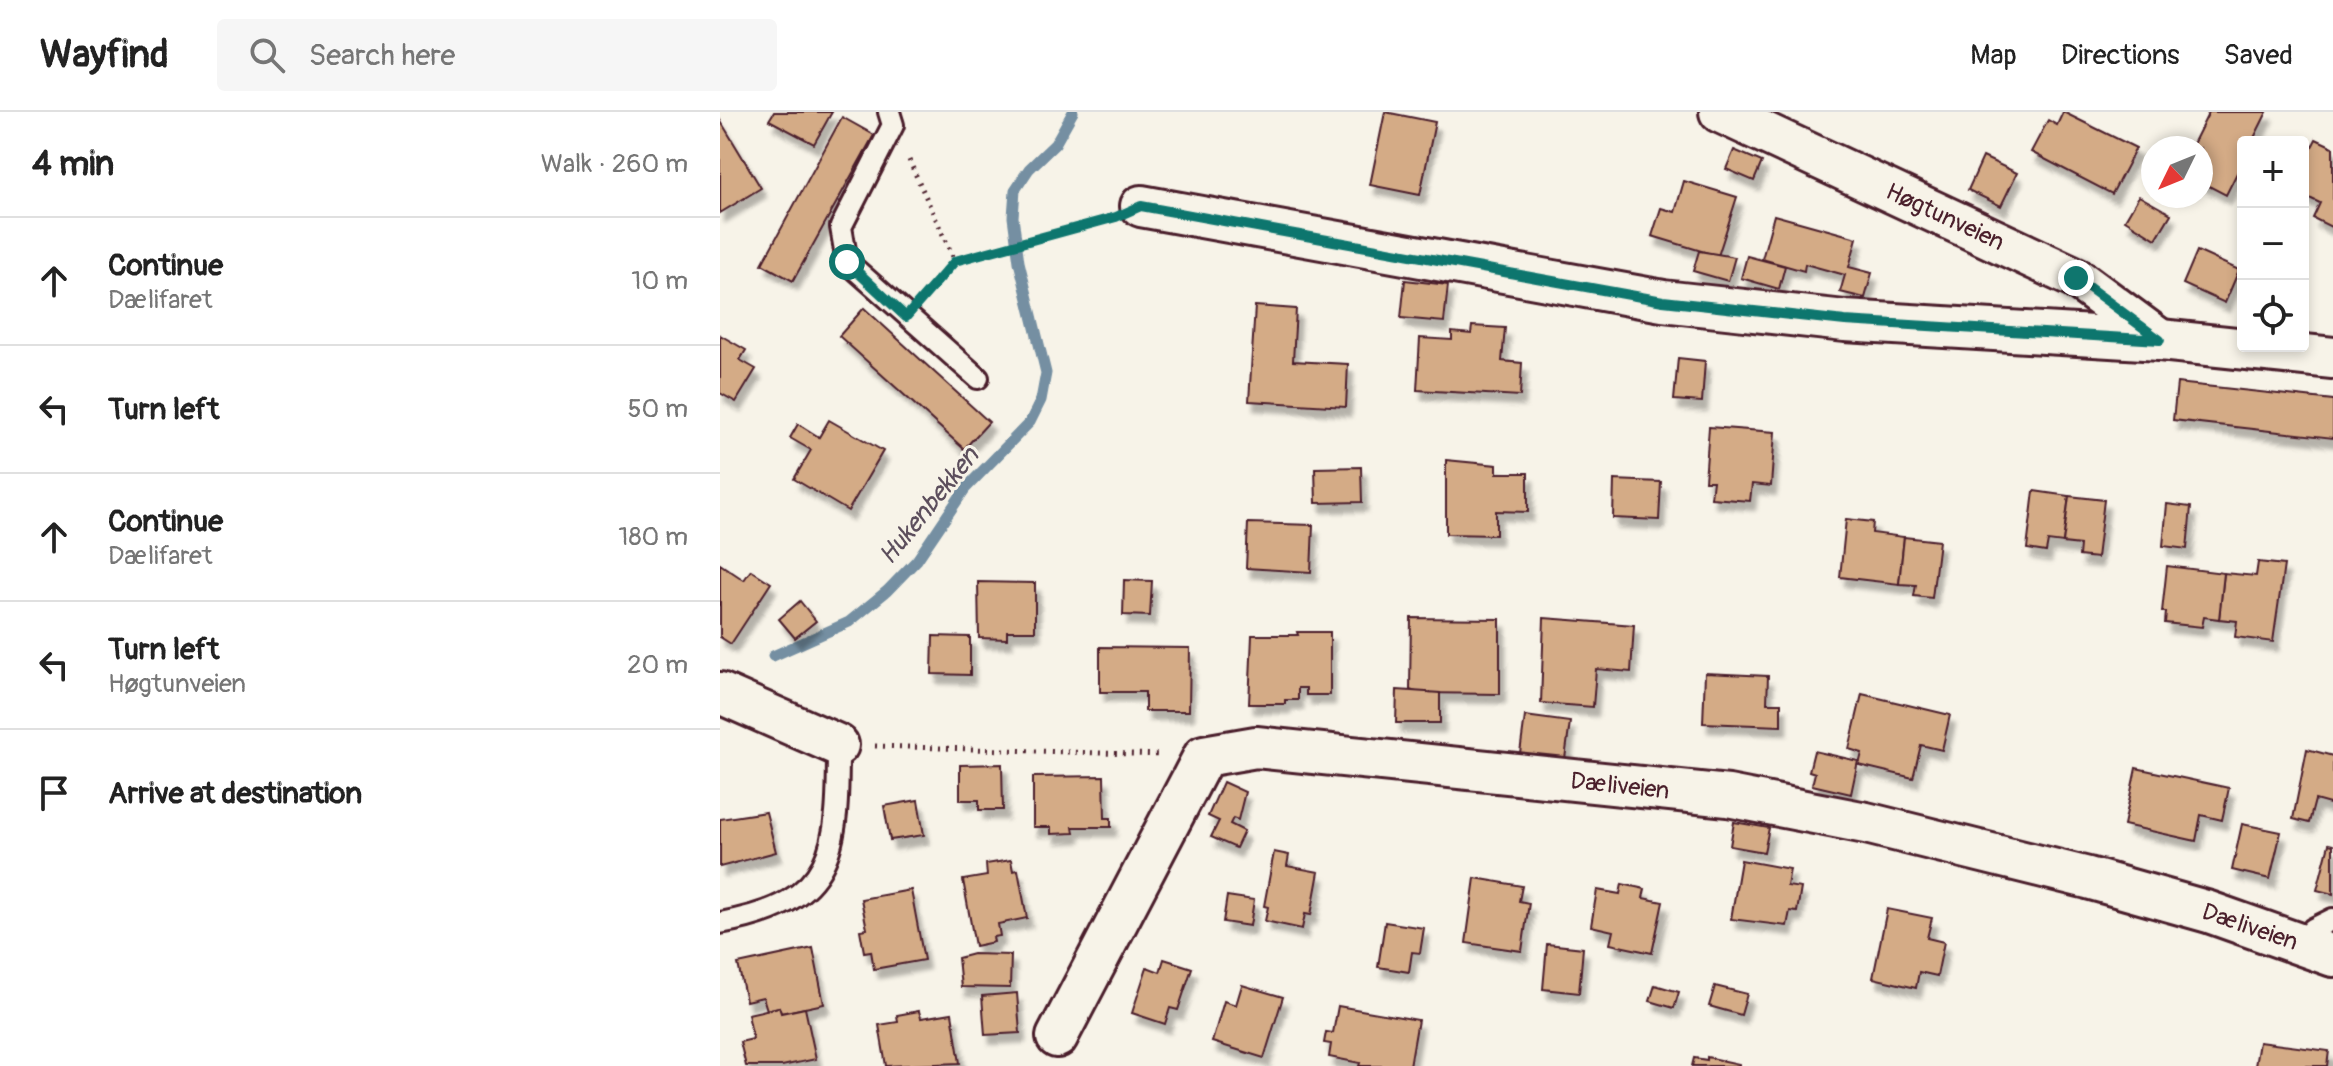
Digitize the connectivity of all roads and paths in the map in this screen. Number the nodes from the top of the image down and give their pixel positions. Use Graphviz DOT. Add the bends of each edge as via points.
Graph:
graph roads {
  1 [pos="1720,112"];
  2 [pos="891,119"];
  3 [pos="1141,206"];
  4 [pos="955,261"];
  5 [pos="906,317"];
  6 [pos="2160,340"];
  7 [pos="2333,358"];
  8 [pos="978,378"];
  9 [pos="720,693"];
  10 [pos="838,745"];
  11 [pos="1204,756"];
  12 [pos="2333,919"];
  13 [pos="720,923"];
  14 [pos="2317,950"];
  15 [pos="1057,1037"];
  1 -- 6 [label="street, Høgtunveien" via="2076,278"];
  2 -- 4 [label="path"];
  2 -- 5 [label="lane" via="841,227 847,262"];
  3 -- 4 [label="path"];
  3 -- 6 [label="street" via="1663,301 1845,321"];
  4 -- 5 [label="path"];
  5 -- 8 [label="lane"];
  6 -- 7 [label="street"];
  9 -- 10 [label="street"];
  10 -- 11 [label="path"];
  10 -- 13 [label="lane" via="838,819 830,853 807,890 745,919"];
  11 -- 14 [label="street, Dæliveien" via="1256,747 1728,796 1866,823 2088,878"];
  11 -- 15 [label="street"];
  12 -- 14 [label="lane" via="2313,929"];
}
